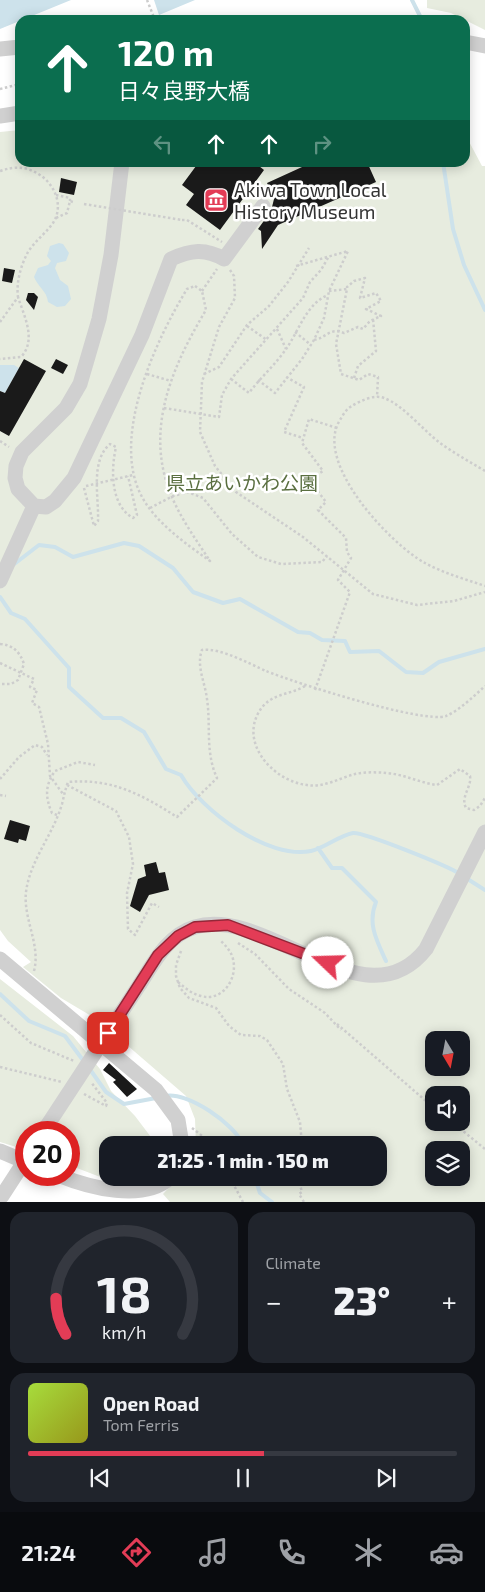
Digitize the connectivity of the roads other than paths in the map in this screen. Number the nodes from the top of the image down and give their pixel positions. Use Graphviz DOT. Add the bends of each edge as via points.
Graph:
graph roads {
  1 [pos="470,43"];
  2 [pos="485,46"];
  3 [pos="15,48"];
  4 [pos="0,49"];
  5 [pos="15,114"];
  6 [pos="0,116"];
  7 [pos="121,167"];
  8 [pos="263,206"];
  9 [pos="31,513"];
  10 [pos="0,581"];
  11 [pos="485,832"];
  12 [pos="0,959"];
  13 [pos="51,1121"];
  14 [pos="181,1136"];
  15 [pos="0,1151"];
  16 [pos="15,1156"];
  17 [pos="15,1176"];
  18 [pos="80,1184"];
  19 [pos="160,1186"];
  20 [pos="1,1197"];
  1 -- 2 [label="street"];
  3 -- 4 [label="street"];
  5 -- 6 [label="street"];
  7 -- 9 [label="street" via="103,300 80,384 66,408 22,452 16,466 18,489"];
  8 -- 9 [label="street" via="228,253 200,250 171,259 79,482 55,502"];
  9 -- 10 [label="street"];
  11 -- 13 [label="street, bridge" via="426,948 414,962 399,971 380,976 344,969 228,925 195,927 158,955"];
  12 -- 14 [label="street" via="156,1090 178,1120"];
  15 -- 16 [label="street"];
  17 -- 20 [label="street, bridge"];
  18 -- 19 [label="street" via="118,1195 138,1194"];
}
